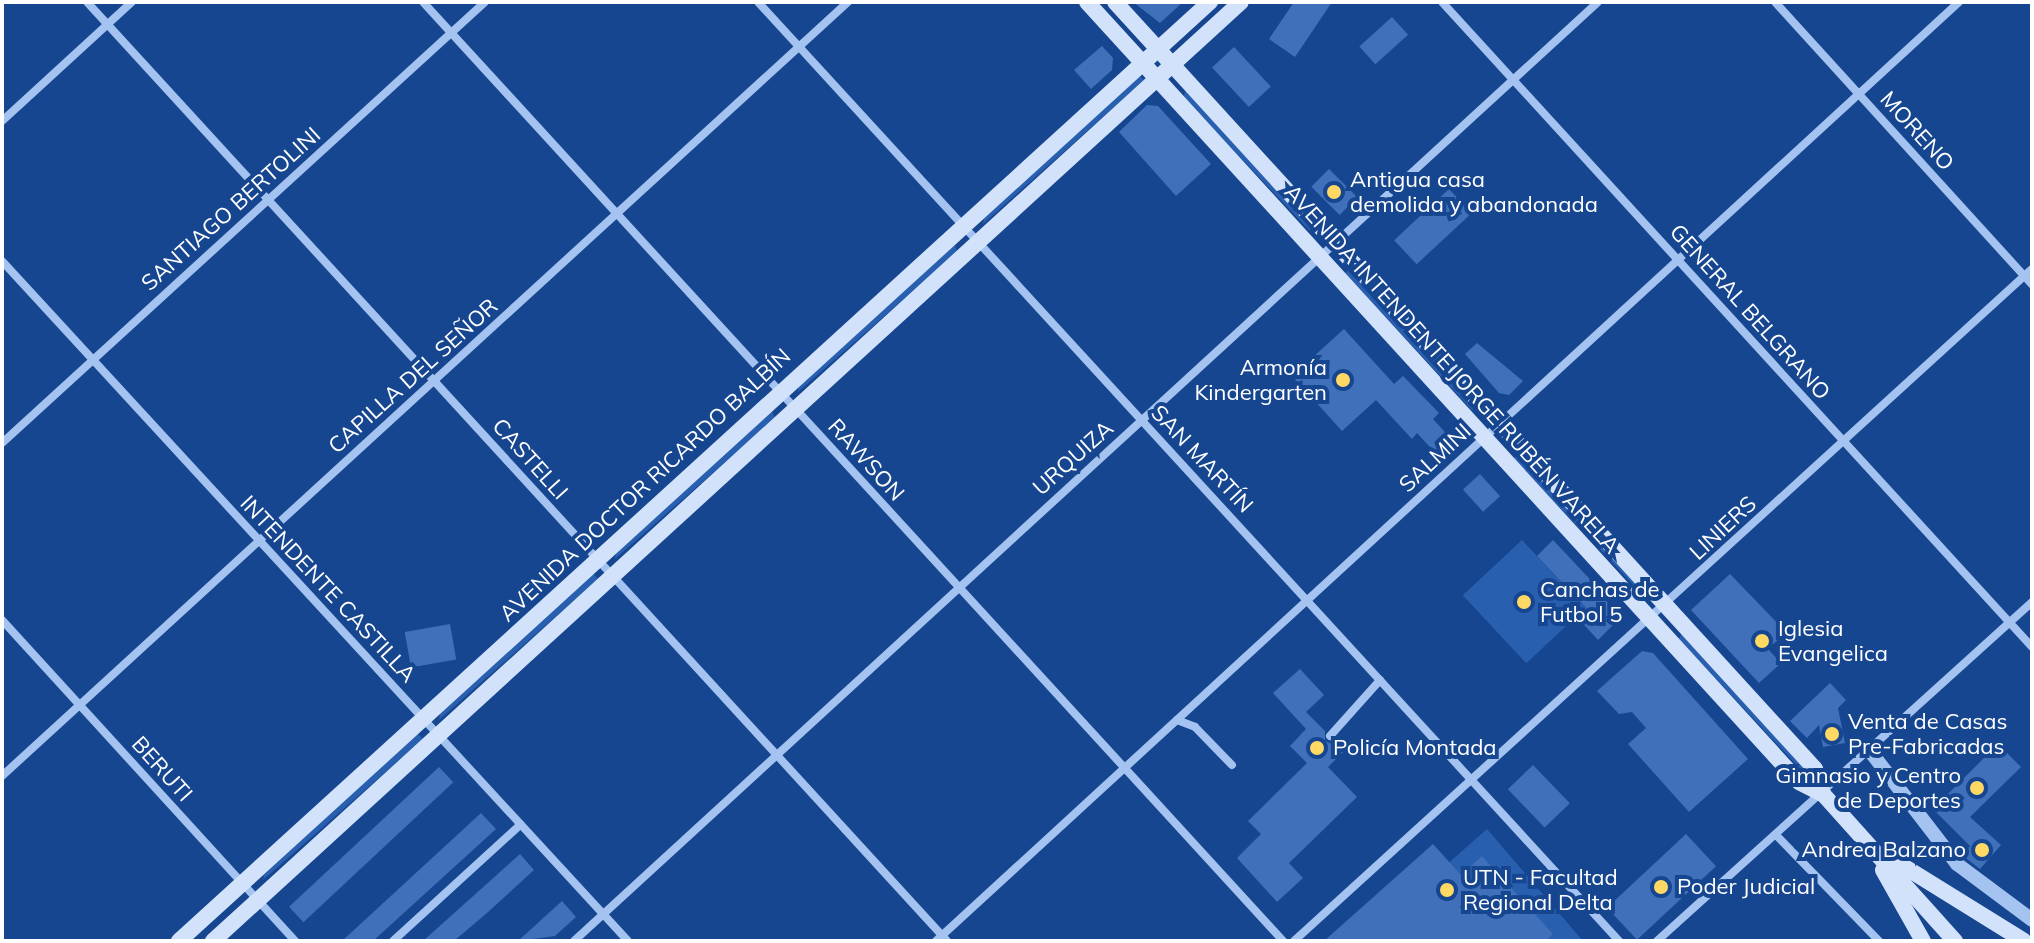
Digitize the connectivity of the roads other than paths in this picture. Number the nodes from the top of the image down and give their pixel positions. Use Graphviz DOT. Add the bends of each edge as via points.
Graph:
graph roads {
  1 [pos="87,2"];
  2 [pos="132,2"];
  3 [pos="423,2"];
  4 [pos="485,2"];
  5 [pos="758,2"];
  6 [pos="848,2"];
  7 [pos="1087,2"];
  8 [pos="1115,2"];
  9 [pos="1210,2"];
  10 [pos="1241,2"];
  11 [pos="1442,2"];
  12 [pos="1598,2"];
  13 [pos="1775,2"];
  14 [pos="1959,2"];
  15 [pos="108,24"];
  16 [pos="452,33"];
  17 [pos="798,47"];
  18 [pos="1158,49"];
  19 [pos="1143,63"];
  20 [pos="1172,65"];
  21 [pos="1157,79"];
  22 [pos="1514,80"];
  23 [pos="1859,94"];
  24 [pos="2,121"];
  25 [pos="268,199"];
  26 [pos="616,214"];
  27 [pos="964,226"];
  28 [pos="979,242"];
  29 [pos="1336,245"];
  30 [pos="1321,259"];
  31 [pos="1678,260"];
  32 [pos="2,261"];
  33 [pos="2028,272"];
  34 [pos="2032,284"];
  35 [pos="93,360"];
  36 [pos="434,381"];
  37 [pos="778,391"];
  38 [pos="795,409"];
  39 [pos="1142,420"];
  40 [pos="1500,423"];
  41 [pos="1485,438"];
  42 [pos="1844,442"];
  43 [pos="2,443"];
  44 [pos="259,541"];
  45 [pos="597,559"];
  46 [pos="613,576"];
  47 [pos="958,587"];
  48 [pos="1307,600"];
  49 [pos="2032,602"];
  50 [pos="1666,605"];
  51 [pos="1650,619"];
  52 [pos="2,620"];
  53 [pos="2010,623"];
  54 [pos="2032,647"];
  55 [pos="1380,680"];
  56 [pos="79,705"];
  57 [pos="423,720"];
  58 [pos="1177,720"];
  59 [pos="440,734"];
  60 [pos="1330,736"];
  61 [pos="1870,751"];
  62 [pos="776,755"];
  63 [pos="1232,765"];
  64 [pos="1124,768"];
  65 [pos="2,776"];
  66 [pos="1473,782"];
  67 [pos="1823,794"];
  68 [pos="521,824"];
  69 [pos="1777,836"];
  70 [pos="1869,844"];
  71 [pos="242,884"];
  72 [pos="258,900"];
  73 [pos="603,914"];
  74 [pos="2032,920"];
  75 [pos="941,939"];
  76 [pos="179,941"];
  77 [pos="213,941"];
  78 [pos="295,941"];
  79 [pos="393,941"];
  80 [pos="574,941"];
  81 [pos="628,941"];
  82 [pos="1283,941"];
  83 [pos="1294,941"];
  84 [pos="1619,941"];
  85 [pos="1657,941"];
  86 [pos="1879,941"];
  87 [pos="1923,941"];
  88 [pos="1955,941"];
  89 [pos="2024,941"];
  1 -- 15 [label="street, CASTELLI"];
  2 -- 15 [label="street"];
  3 -- 16 [label="street, RAWSON"];
  4 -- 16 [label="street, SANTIAGO BERTOLINI"];
  5 -- 17 [label="street, SAN MARTÍN"];
  6 -- 17 [label="street, CAPILLA DEL SEÑOR"];
  7 -- 19 [label="main road, AVENIDA INTENDENTE JORGE RUBÉN VARELA"];
  8 -- 18 [label="main road, AVENIDA INTENDENTE JORGE RUBÉN VARELA"];
  9 -- 18 [label="main road, AVENIDA DOCTOR RICARDO BALBÍN"];
  10 -- 20 [label="main road, AVENIDA DOCTOR RICARDO BALBÍN"];
  11 -- 22 [label="street, GENERAL BELGRANO"];
  12 -- 22 [label="street, URQUIZA"];
  13 -- 23 [label="street, MORENO"];
  14 -- 23 [label="street, SALMINI"];
  15 -- 24 [label="street"];
  15 -- 25 [label="street, CASTELLI"];
  16 -- 25 [label="street, SANTIAGO BERTOLINI"];
  16 -- 26 [label="street, RAWSON"];
  17 -- 26 [label="street, CAPILLA DEL SEÑOR"];
  17 -- 27 [label="street, SAN MARTÍN"];
  18 -- 19 [label="main road, AVENIDA DOCTOR RICARDO BALBÍN"];
  18 -- 20 [label="main road, AVENIDA INTENDENTE JORGE RUBÉN VARELA"];
  19 -- 21 [label="main road, AVENIDA INTENDENTE JORGE RUBÉN VARELA"];
  19 -- 27 [label="main road, AVENIDA DOCTOR RICARDO BALBÍN"];
  20 -- 21 [label="main road, AVENIDA DOCTOR RICARDO BALBÍN"];
  20 -- 29 [label="main road, AVENIDA INTENDENTE JORGE RUBÉN VARELA"];
  21 -- 28 [label="main road, AVENIDA DOCTOR RICARDO BALBÍN"];
  21 -- 30 [label="main road, AVENIDA INTENDENTE JORGE RUBÉN VARELA"];
  22 -- 29 [label="street, URQUIZA"];
  22 -- 31 [label="street, GENERAL BELGRANO"];
  23 -- 31 [label="street, SALMINI"];
  23 -- 33 [label="street, MORENO"];
  25 -- 35 [label="street, SANTIAGO BERTOLINI"];
  25 -- 36 [label="street, CASTELLI"];
  26 -- 36 [label="street, CAPILLA DEL SEÑOR"];
  26 -- 37 [label="street, RAWSON"];
  27 -- 28 [label="street, SAN MARTÍN"];
  27 -- 37 [label="main road, AVENIDA DOCTOR RICARDO BALBÍN"];
  28 -- 38 [label="main road, AVENIDA DOCTOR RICARDO BALBÍN"];
  28 -- 39 [label="street, SAN MARTÍN"];
  29 -- 30 [label="street, URQUIZA"];
  29 -- 40 [label="main road, AVENIDA INTENDENTE JORGE RUBÉN VARELA"];
  30 -- 39 [label="street, URQUIZA"];
  30 -- 41 [label="main road, AVENIDA INTENDENTE JORGE RUBÉN VARELA"];
  31 -- 40 [label="street, SALMINI"];
  31 -- 42 [label="street, GENERAL BELGRANO"];
  32 -- 35 [label="street, INTENDENTE CASTILLA"];
  33 -- 34 [label="street, MORENO"];
  33 -- 42 [label="street, LINIERS"];
  35 -- 43 [label="street, SANTIAGO BERTOLINI"];
  35 -- 44 [label="street, INTENDENTE CASTILLA"];
  36 -- 44 [label="street, CAPILLA DEL SEÑOR"];
  36 -- 45 [label="street, CASTELLI"];
  37 -- 38 [label="street, RAWSON"];
  37 -- 45 [label="main road, AVENIDA DOCTOR RICARDO BALBÍN"];
  38 -- 46 [label="main road, AVENIDA DOCTOR RICARDO BALBÍN"];
  38 -- 47 [label="street, RAWSON"];
  39 -- 47 [label="street, URQUIZA"];
  39 -- 48 [label="street, SAN MARTÍN"];
  40 -- 41 [label="street, SALMINI"];
  40 -- 50 [label="main road, AVENIDA INTENDENTE JORGE RUBÉN VARELA"];
  41 -- 48 [label="street, SALMINI"];
  41 -- 51 [label="main road, AVENIDA INTENDENTE JORGE RUBÉN VARELA"];
  42 -- 50 [label="street, LINIERS"];
  42 -- 53 [label="street, GENERAL BELGRANO"];
  44 -- 56 [label="street, CAPILLA DEL SEÑOR"];
  44 -- 57 [label="street, INTENDENTE CASTILLA"];
  45 -- 46 [label="street, CASTELLI"];
  45 -- 57 [label="main road, AVENIDA DOCTOR RICARDO BALBÍN"];
  46 -- 59 [label="main road, AVENIDA DOCTOR RICARDO BALBÍN"];
  46 -- 62 [label="street, CASTELLI"];
  47 -- 62 [label="street, URQUIZA"];
  47 -- 64 [label="street, RAWSON"];
  48 -- 55 [label="street, SAN MARTÍN"];
  48 -- 58 [label="street, SALMINI"];
  49 -- 53 [label="street"];
  50 -- 51 [label="street, LINIERS"];
  50 -- 67 [label="main road, AVENIDA INTENDENTE JORGE RUBÉN VARELA" via="1815,769"];
  51 -- 66 [label="street, LINIERS"];
  51 -- 67 [label="main road, AVENIDA INTENDENTE JORGE RUBÉN VARELA" via="1799,782"];
  52 -- 56 [label="street, BERUTI"];
  53 -- 54 [label="street, GENERAL BELGRANO"];
  53 -- 61 [label="street"];
  55 -- 60 [label="street"];
  55 -- 66 [label="street, SAN MARTÍN"];
  56 -- 65 [label="street, CAPILLA DEL SEÑOR"];
  56 -- 71 [label="street, BERUTI"];
  57 -- 59 [label="street, INTENDENTE CASTILLA"];
  57 -- 71 [label="main road, AVENIDA DOCTOR RICARDO BALBÍN"];
  58 -- 63 [label="street" via="1195,727"];
  58 -- 64 [label="street, SALMINI"];
  59 -- 68 [label="street, INTENDENTE CASTILLA"];
  59 -- 72 [label="main road, AVENIDA DOCTOR RICARDO BALBÍN"];
  61 -- 67 [label="street"];
  61 -- 74 [label="street" via="1957,864"];
  62 -- 73 [label="street, URQUIZA"];
  62 -- 75 [label="street, CASTELLI"];
  64 -- 75 [label="street, SALMINI"];
  64 -- 82 [label="street, RAWSON"];
  66 -- 83 [label="street, LINIERS"];
  66 -- 84 [label="street, SAN MARTÍN"];
  67 -- 69 [label="street"];
  67 -- 70 [label="main road, AVENIDA INTENDENTE JORGE RUBÉN VARELA"];
  68 -- 73 [label="street, INTENDENTE CASTILLA"];
  68 -- 79 [label="street"];
  69 -- 85 [label="street"];
  69 -- 86 [label="street"];
  70 -- 87 [label="main road"];
  70 -- 88 [label="main road, AVENIDA INTENDENTE JORGE RUBÉN VARELA"];
  70 -- 89 [label="main road"];
  71 -- 72 [label="street, BERUTI"];
  71 -- 76 [label="main road, AVENIDA DOCTOR RICARDO BALBÍN"];
  72 -- 77 [label="main road, AVENIDA DOCTOR RICARDO BALBÍN"];
  72 -- 78 [label="street, BERUTI"];
  73 -- 80 [label="street, URQUIZA"];
  73 -- 81 [label="street, INTENDENTE CASTILLA"];
}
